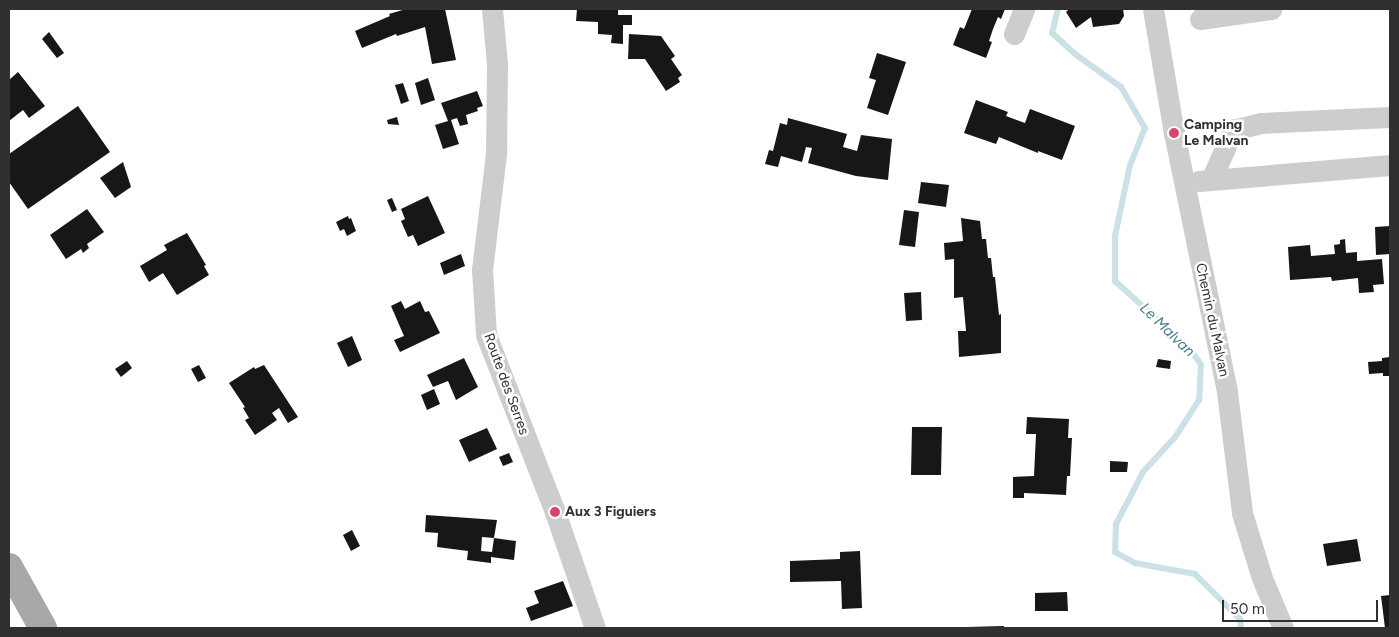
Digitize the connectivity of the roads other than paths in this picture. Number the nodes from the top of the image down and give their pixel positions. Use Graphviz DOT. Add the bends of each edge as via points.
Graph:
graph roads {
  1 [pos="492,9"];
  2 [pos="1024,9"];
  3 [pos="1153,9"];
  4 [pos="1271,9"];
  5 [pos="1200,20"];
  6 [pos="1014,34"];
  7 [pos="1390,117"];
  8 [pos="1390,165"];
  9 [pos="1211,180"];
  10 [pos="1184,182"];
  11 [pos="9,567"];
  12 [pos="43,628"];
  13 [pos="595,628"];
  14 [pos="1283,628"];
  1 -- 13 [label="street, Route des Serres" via="497,64 496,154 482,269 486,335 555,512"];
  2 -- 6 [label="street"];
  3 -- 10 [label="street, Chemin du Malvan"];
  4 -- 5 [label="street"];
  7 -- 9 [label="street" via="1261,123 1233,130"];
  8 -- 9 [label="street"];
  9 -- 10 [label="street"];
  10 -- 14 [label="street, Chemin du Malvan" via="1227,392 1242,513 1262,578"];
  11 -- 12 [label="main road"];
}
